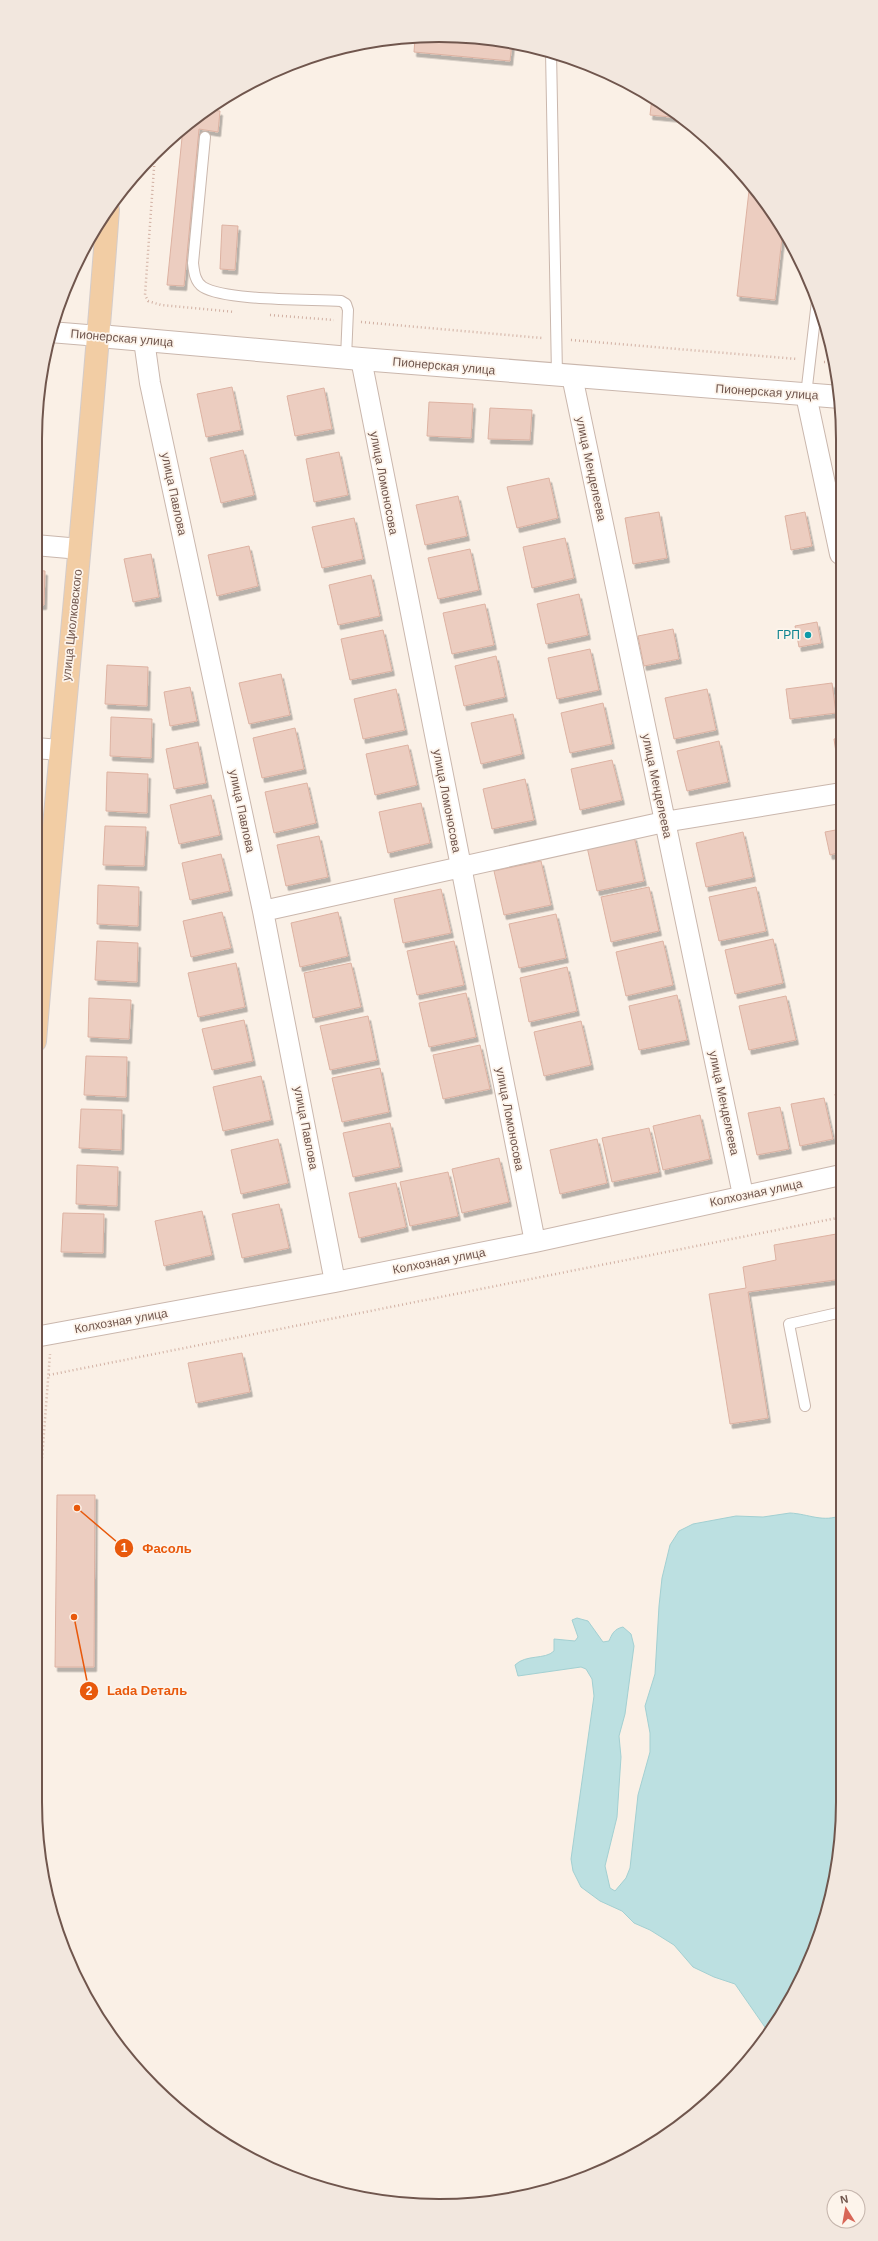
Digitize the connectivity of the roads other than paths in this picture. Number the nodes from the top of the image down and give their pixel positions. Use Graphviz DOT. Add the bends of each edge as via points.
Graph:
graph roads {
  1 [pos="551,59"];
  2 [pos="205,137"];
  3 [pos="107,221"];
  4 [pos="816,313"];
  5 [pos="57,333"];
  6 [pos="99,336"];
  7 [pos="144,340"];
  8 [pos="353,359"];
  9 [pos="564,376"];
  10 [pos="806,395"];
  11 [pos="834,397"];
  12 [pos="836,535"];
  13 [pos="42,545"];
  14 [pos="80,548"];
  15 [pos="42,749"];
  16 [pos="60,750"];
  17 [pos="836,794"];
  18 [pos="664,822"];
  19 [pos="460,867"];
  20 [pos="42,908"];
  21 [pos="263,911"];
  22 [pos="836,1176"];
  23 [pos="743,1195"];
  24 [pos="535,1242"];
  25 [pos="335,1282"];
  26 [pos="836,1313"];
  27 [pos="43,1335"];
  28 [pos="805,1406"];
  1 -- 9 [label="lane" via="556,339"];
  2 -- 8 [label="lane" via="193,263 195,278 202,287 222,294 340,301 346,304"];
  3 -- 6 [label="main road, улица Циолковского"];
  4 -- 10 [label="lane"];
  5 -- 6 [label="street, Пионерская улица"];
  6 -- 7 [label="street, Пионерская улица"];
  6 -- 14 [label="main road, улица Циолковского"];
  7 -- 8 [label="street, Пионерская улица"];
  7 -- 21 [label="street, улица Павлова" via="150,383"];
  8 -- 9 [label="street, Пионерская улица"];
  8 -- 19 [label="street, улица Ломоносова"];
  9 -- 10 [label="street, Пионерская улица"];
  9 -- 18 [label="street, улица Менделеева"];
  10 -- 11 [label="street, Пионерская улица"];
  10 -- 12 [label="street"];
  13 -- 14 [label="street"];
  14 -- 16 [label="main road, улица Циолковского"];
  15 -- 16 [label="street"];
  16 -- 20 [label="main road, улица Циолковского"];
  17 -- 18 [label="street"];
  18 -- 19 [label="street"];
  18 -- 23 [label="street, улица Менделеева"];
  19 -- 21 [label="street"];
  19 -- 24 [label="street, улица Ломоносова"];
  21 -- 25 [label="street, улица Павлова"];
  22 -- 23 [label="street, Колхозная улица"];
  23 -- 24 [label="street, Колхозная улица"];
  24 -- 25 [label="street, Колхозная улица"];
  25 -- 27 [label="street, Колхозная улица"];
  26 -- 28 [label="lane" via="789,1324"];
}
